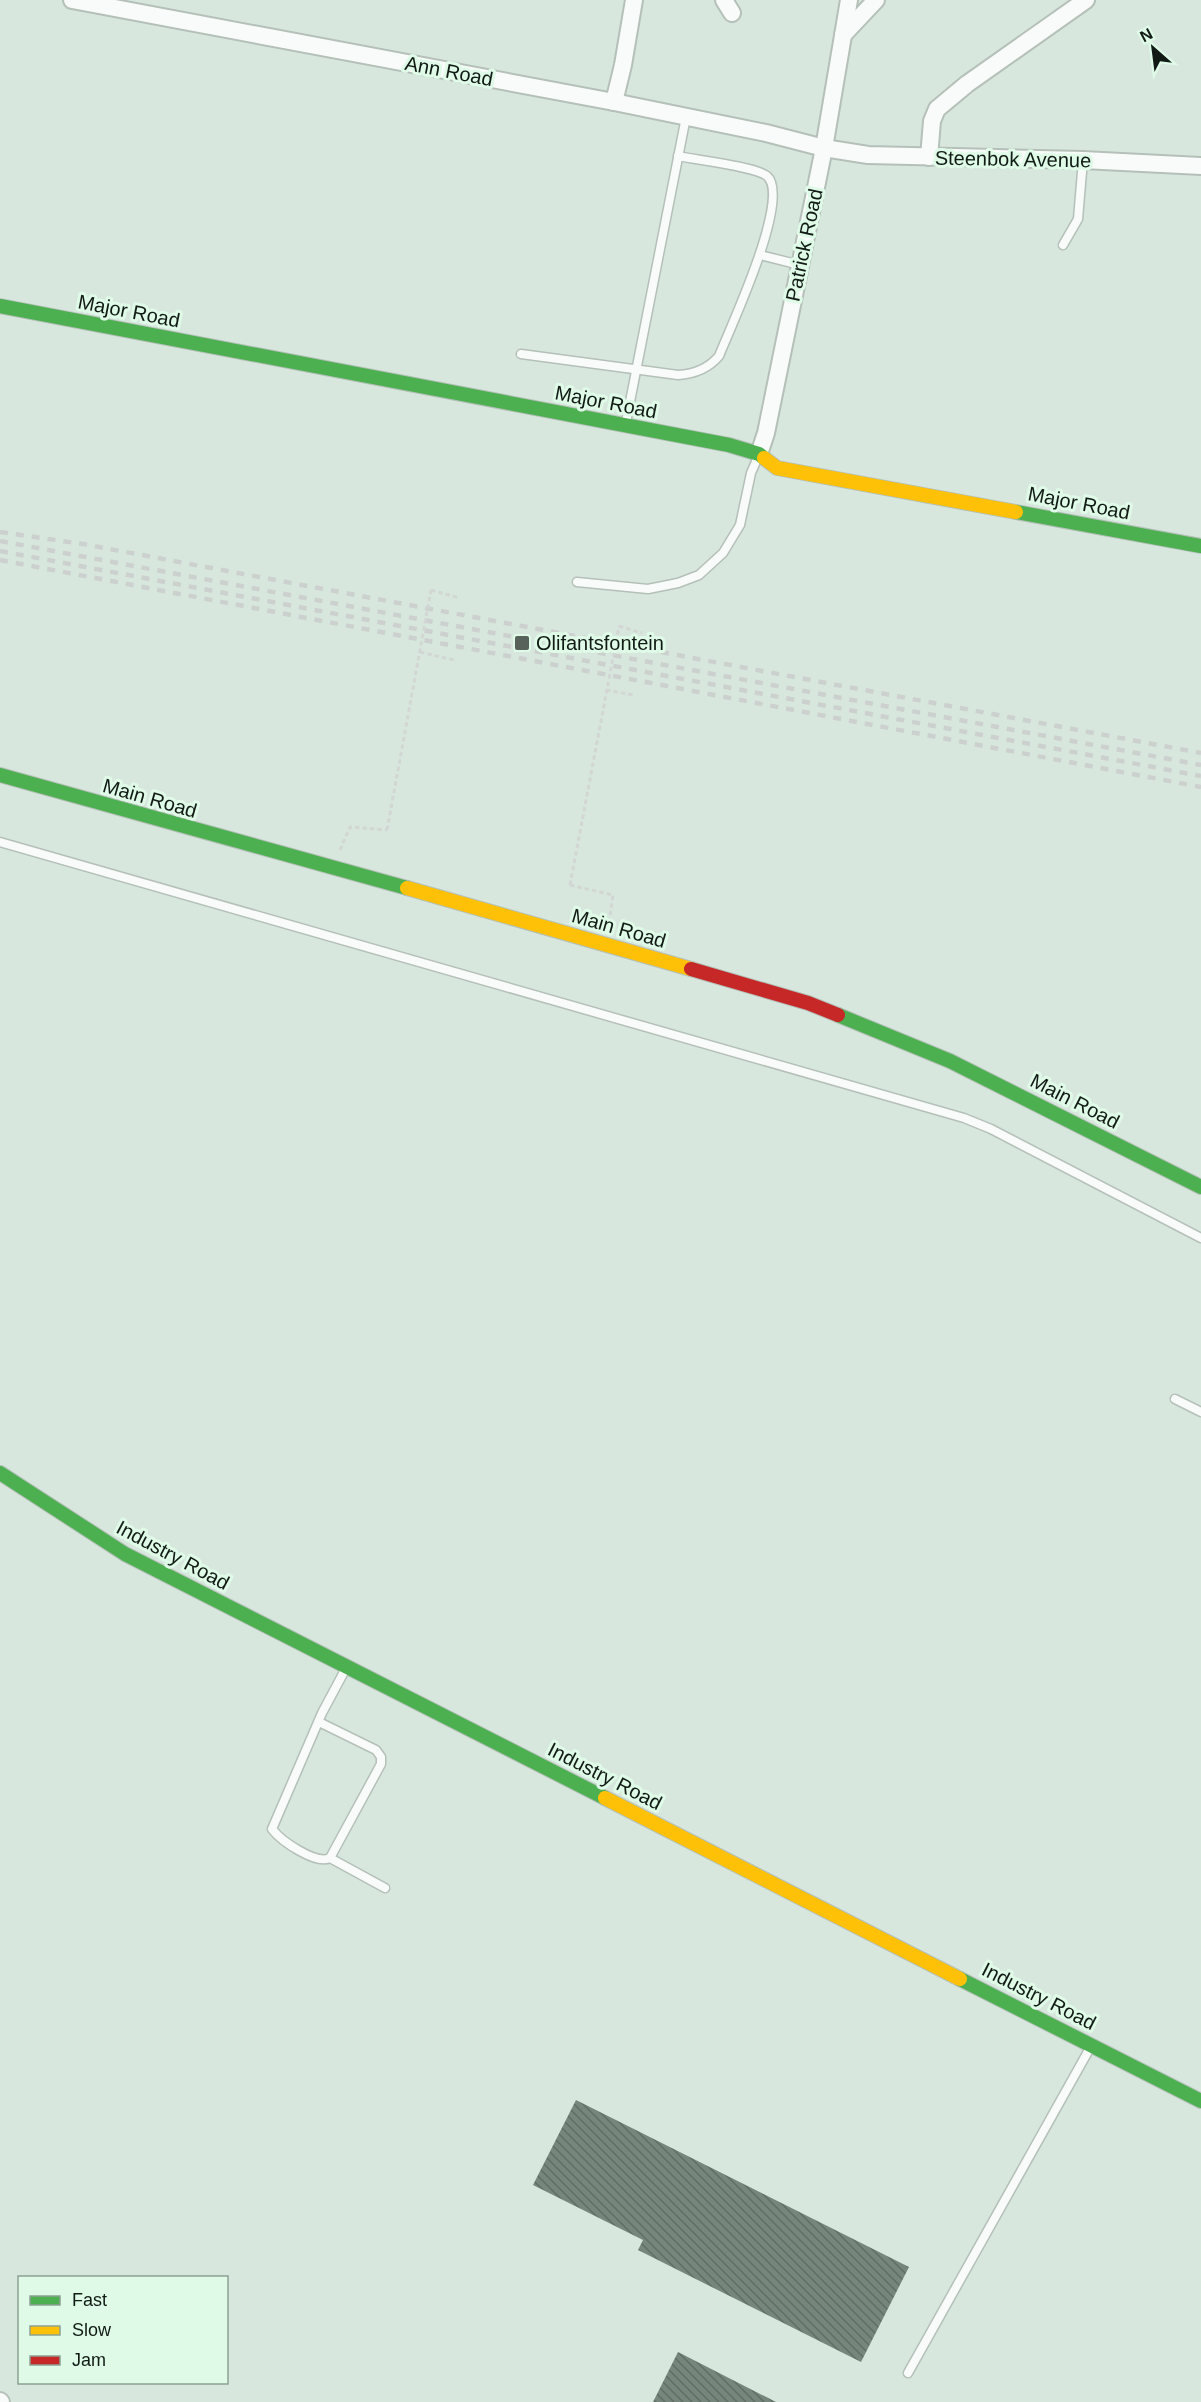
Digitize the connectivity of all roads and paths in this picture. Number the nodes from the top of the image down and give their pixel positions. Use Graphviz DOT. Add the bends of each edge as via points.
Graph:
graph roads {
  1 [pos="72,0"];
  2 [pos="634,0"];
  3 [pos="876,0"];
  4 [pos="1086,0"];
  5 [pos="855,4"];
  6 [pos="614,102"];
  7 [pos="686,117"];
  8 [pos="824,148"];
  9 [pos="678,156"];
  10 [pos="929,157"];
  11 [pos="1083,160"];
  12 [pos="1201,166"];
  13 [pos="1063,246"];
  14 [pos="760,255"];
  15 [pos="800,265"];
  16 [pos="0,306"];
  17 [pos="521,354"];
  18 [pos="636,370"];
  19 [pos="625,425"];
  20 [pos="759,454"];
  21 [pos="1201,546"];
  22 [pos="577,582"];
  23 [pos="460,598"];
  24 [pos="642,633"];
  25 [pos="420,652"];
  26 [pos="454,660"];
  27 [pos="606,690"];
  28 [pos="634,695"];
  29 [pos="0,775"];
  30 [pos="350,827"];
  31 [pos="0,842"];
  32 [pos="606,944"];
  33 [pos="1201,1187"];
  34 [pos="1201,1238"];
  35 [pos="1174,1399"];
  36 [pos="1201,1412"];
  37 [pos="0,1473"];
  38 [pos="347,1666"];
  39 [pos="319,1722"];
  40 [pos="330,1858"];
  41 [pos="385,1888"];
  42 [pos="1091,2045"];
  43 [pos="1201,2101"];
  44 [pos="908,2373"];
  1 -- 6 [label="street, Ann Road"];
  2 -- 6 [label="street"];
  3 -- 5 [label="street, Patrick Road"];
  4 -- 10 [label="street" via="937,109"];
  5 -- 8 [label="street, Patrick Road" via="842,35"];
  6 -- 7 [label="street, Ann Road"];
  7 -- 8 [label="street, Ann Road"];
  7 -- 9 [label="lane"];
  8 -- 10 [label="street, Steenbok Avenue"];
  8 -- 15 [label="street, Patrick Road"];
  9 -- 14 [label="lane" via="752,171 766,175 773,183 775,195"];
  9 -- 18 [label="lane"];
  10 -- 11 [label="street, Steenbok Avenue"];
  11 -- 12 [label="street, Steenbok Avenue"];
  11 -- 13 [label="lane" via="1078,219"];
  14 -- 15 [label="lane"];
  14 -- 18 [label="lane" via="713,363 688,375"];
  15 -- 20 [label="street, Patrick Road"];
  16 -- 19 [label="street, Major Road"];
  17 -- 18 [label="lane"];
  18 -- 19 [label="lane"];
  19 -- 20 [label="street, Major Road"];
  20 -- 21 [label="street, Major Road" via="777,468"];
  20 -- 22 [label="lane" via="740,525 723,553 699,575 648,589"];
  23 -- 25 [label="path, bridge" via="431,590"];
  24 -- 27 [label="path, bridge" via="619,626"];
  25 -- 26 [label="path"];
  25 -- 30 [label="path, bridge" via="387,830"];
  27 -- 28 [label="path"];
  27 -- 32 [label="path, bridge" via="570,885 613,895"];
  29 -- 32 [label="street, Main Road"];
  31 -- 34 [label="lane" via="964,1118"];
  32 -- 33 [label="street, Main Road" via="808,1003 886,1033 978,1074"];
  35 -- 36 [label="lane"];
  37 -- 38 [label="street, Industry Road" via="125,1554"];
  38 -- 39 [label="lane"];
  38 -- 42 [label="street, Industry Road"];
  39 -- 40 [label="lane" via="272,1829 278,1837 316,1859"];
  39 -- 40 [label="lane" via="381,1756 381,1764"];
  40 -- 41 [label="lane"];
  42 -- 43 [label="street, Industry Road"];
  42 -- 44 [label="lane"];
}
